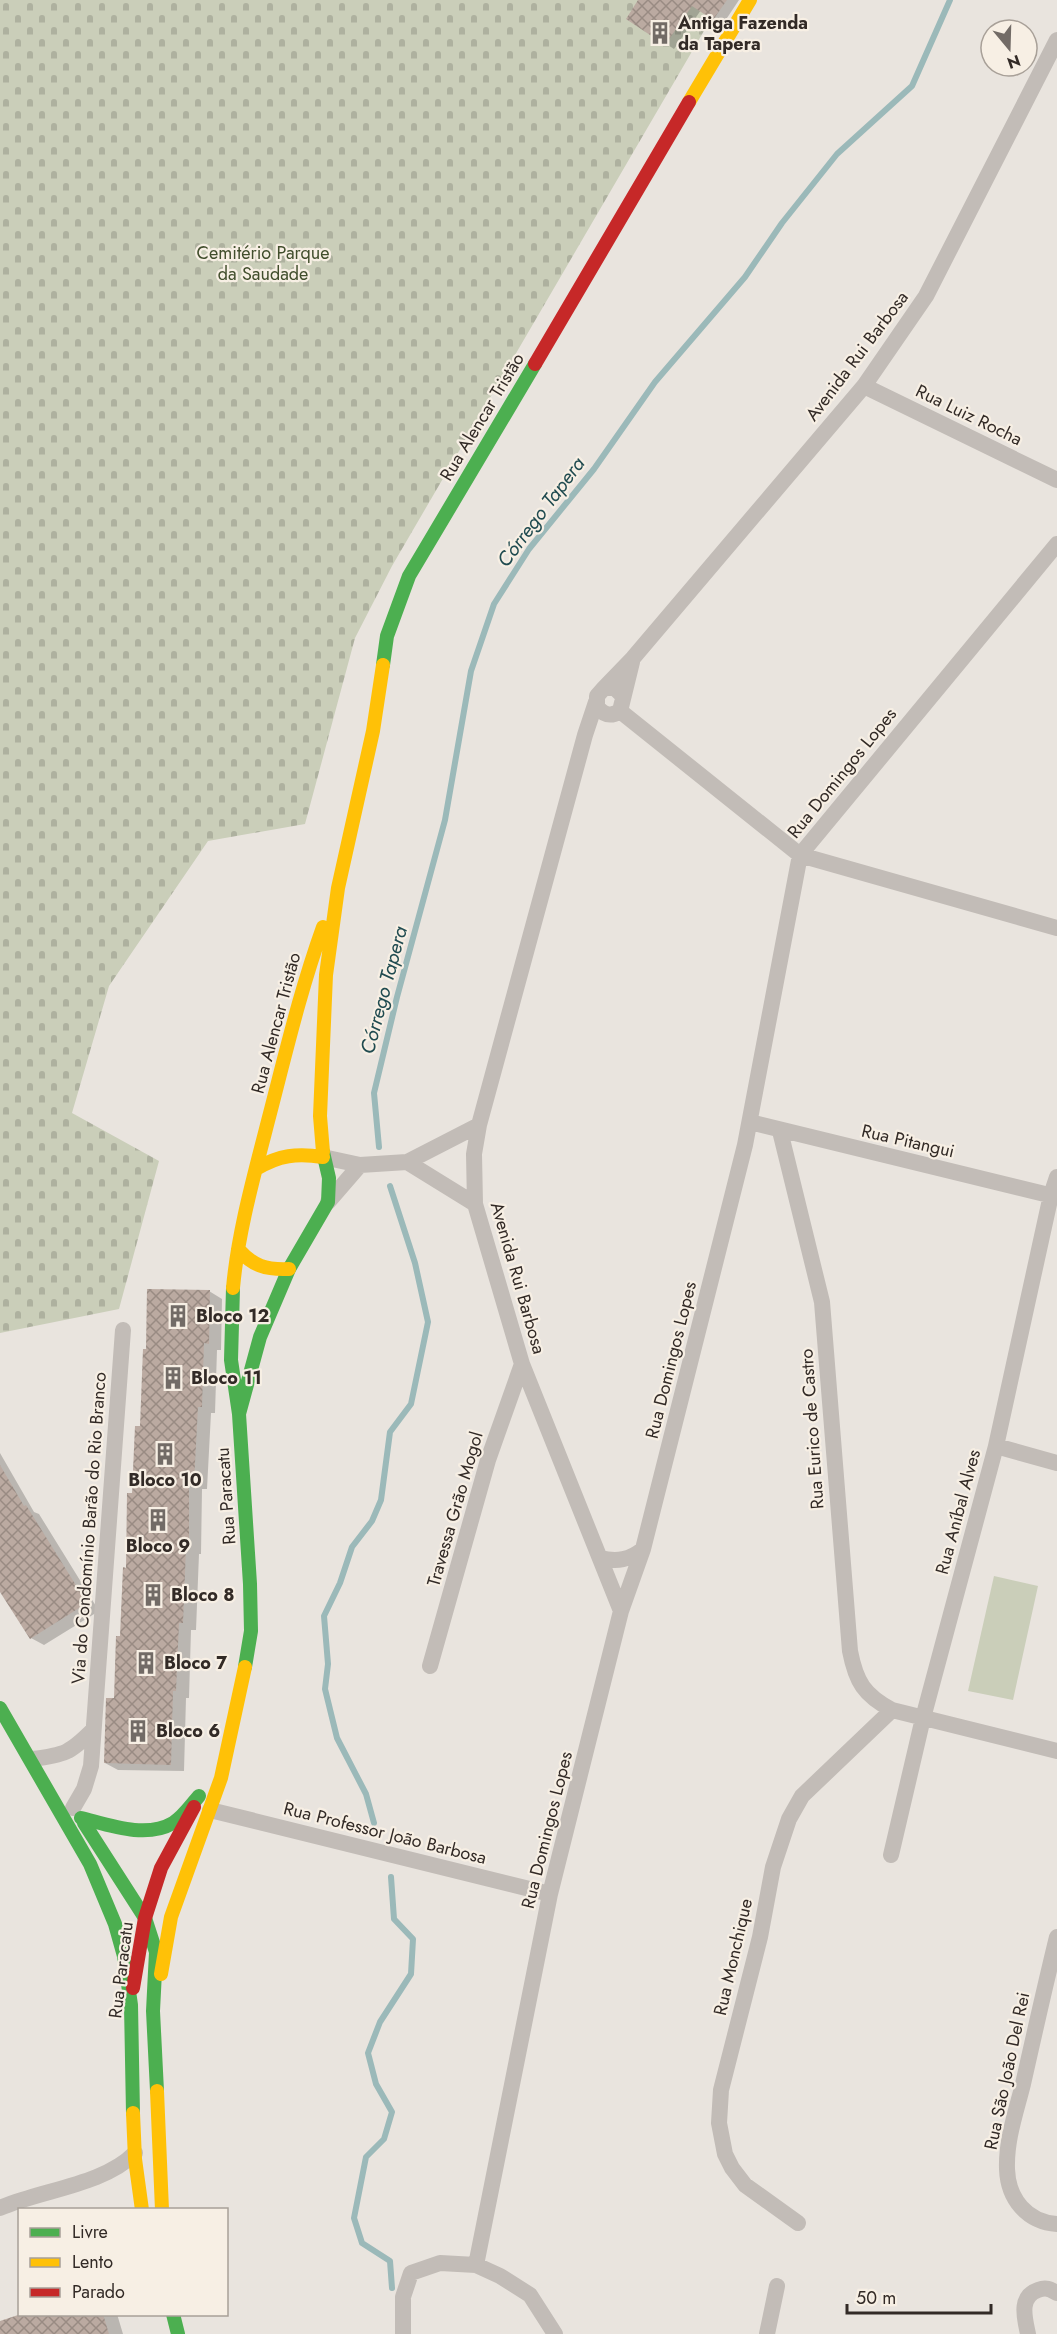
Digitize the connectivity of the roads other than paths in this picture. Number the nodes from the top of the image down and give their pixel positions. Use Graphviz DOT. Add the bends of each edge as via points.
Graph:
graph roads {
  1 [pos="750,0"];
  2 [pos="1057,40"];
  3 [pos="864,386"];
  4 [pos="1057,480"];
  5 [pos="1057,544"];
  6 [pos="633,658"];
  7 [pos="600,695"];
  8 [pos="618,707"];
  9 [pos="585,735"];
  10 [pos="800,855"];
  11 [pos="338,888"];
  12 [pos="1057,928"];
  13 [pos="750,1122"];
  14 [pos="479,1125"];
  15 [pos="780,1131"];
  16 [pos="323,1157"];
  17 [pos="407,1162"];
  18 [pos="360,1165"];
  19 [pos="256,1169"];
  20 [pos="1057,1177"];
  21 [pos="1054,1196"];
  22 [pos="328,1202"];
  23 [pos="475,1203"];
  24 [pos="238,1249"];
  25 [pos="289,1269"];
  26 [pos="123,1330"];
  27 [pos="522,1364"];
  28 [pos="238,1414"];
  29 [pos="996,1446"];
  30 [pos="1057,1463"];
  31 [pos="643,1549"];
  32 [pos="600,1558"];
  33 [pos="621,1611"];
  34 [pos="430,1666"];
  35 [pos="0,1708"];
  36 [pos="892,1710"];
  37 [pos="923,1718"];
  38 [pos="93,1730"];
  39 [pos="1057,1751"];
  40 [pos="225,1753"];
  41 [pos="32,1759"];
  42 [pos="200,1796"];
  43 [pos="210,1810"];
  44 [pos="77,1813"];
  45 [pos="891,1855"];
  46 [pos="550,1894"];
  47 [pos="145,1918"];
  48 [pos="1057,1937"];
  49 [pos="155,1989"];
  50 [pos="131,2005"];
  51 [pos="135,2153"];
  52 [pos="0,2208"];
  53 [pos="142,2208"];
  54 [pos="162,2208"];
  55 [pos="798,2223"];
  56 [pos="1057,2224"];
  57 [pos="476,2265"];
  58 [pos="777,2286"];
  59 [pos="1057,2293"];
  60 [pos="174,2316"];
  61 [pos="178,2334"];
  62 [pos="403,2334"];
  63 [pos="555,2334"];
  64 [pos="767,2334"];
  65 [pos="1028,2334"];
  1 -- 11 [label="main road, Rua Alencar Tristão" via="409,576 387,636 373,731"];
  2 -- 3 [label="street, Avenida Rui Barbosa" via="926,296"];
  3 -- 4 [label="street, Rua Luiz Rocha"];
  3 -- 6 [label="street, Avenida Rui Barbosa"];
  5 -- 10 [label="street, Rua Domingos Lopes"];
  6 -- 7 [label="street, Avenida Rui Barbosa"];
  6 -- 8 [label="street, Avenida Rui Barbosa"];
  7 -- 8 [label="street" via="600,711"];
  7 -- 8 [label="street" via="615,688"];
  7 -- 9 [label="street, Avenida Rui Barbosa"];
  8 -- 9 [label="street"];
  8 -- 10 [label="street"];
  9 -- 14 [label="street, Avenida Rui Barbosa"];
  10 -- 12 [label="street"];
  10 -- 13 [label="street, Rua Domingos Lopes"];
  11 -- 16 [label="main road, Rua Alencar Tristão" via="322,1040"];
  11 -- 19 [label="main road, Rua Alencar Tristão" via="304,979"];
  13 -- 15 [label="street, Rua Pitangui"];
  13 -- 31 [label="street, Rua Domingos Lopes"];
  14 -- 17 [label="street"];
  14 -- 23 [label="street, Avenida Rui Barbosa" via="474,1154"];
  15 -- 21 [label="street, Rua Pitangui"];
  15 -- 36 [label="street, Rua Eurico de Castro" via="822,1302 850,1650 862,1686 873,1700"];
  16 -- 18 [label="street"];
  16 -- 19 [label="main road" via="295,1153 277,1156"];
  16 -- 22 [label="main road" via="329,1178"];
  17 -- 18 [label="street"];
  17 -- 23 [label="street"];
  18 -- 22 [label="street"];
  19 -- 24 [label="main road, Rua Paracatu"];
  20 -- 21 [label="street, Rua Aníbal Alves"];
  21 -- 29 [label="street, Rua Aníbal Alves"];
  22 -- 25 [label="main road, Rua Paracatu"];
  23 -- 27 [label="street, Avenida Rui Barbosa"];
  24 -- 25 [label="main road" via="258,1268"];
  24 -- 28 [label="main road, Rua Paracatu" via="231,1360"];
  25 -- 28 [label="main road, Rua Paracatu" via="260,1337"];
  26 -- 38 [label="street, Via do Condomínio Barão do Rio Branco"];
  27 -- 32 [label="street, Avenida Rui Barbosa"];
  27 -- 34 [label="street, Travessa Grão Mogol" via="488,1460"];
  28 -- 40 [label="main road, Rua Paracatu" via="250,1631 241,1692"];
  29 -- 30 [label="street"];
  29 -- 37 [label="street, Rua Aníbal Alves"];
  31 -- 32 [label="street" via="620,1560"];
  31 -- 33 [label="street, Rua Domingos Lopes"];
  32 -- 33 [label="street, Avenida Rui Barbosa"];
  33 -- 46 [label="street, Rua Domingos Lopes"];
  35 -- 41 [label="main road"];
  36 -- 37 [label="street"];
  36 -- 55 [label="street, Rua Monchique" via="802,1796 789,1819 773,1867 760,1937 721,2090 719,2123 732,2168 745,2185"];
  37 -- 39 [label="street"];
  37 -- 45 [label="street, Rua Aníbal Alves"];
  38 -- 41 [label="street" via="74,1749 59,1756"];
  38 -- 44 [label="street, Via do Condomínio Barão do Rio Branco" via="90,1766"];
  40 -- 42 [label="main road, Rua Paracatu"];
  40 -- 43 [label="main road, Rua Paracatu"];
  41 -- 44 [label="main road"];
  41 -- 50 [label="main road" via="98,1879 126,1966"];
  42 -- 44 [label="main road" via="172,1824 149,1830 120,1827"];
  42 -- 47 [label="main road, Rua Paracatu" via="161,1868"];
  43 -- 46 [label="street, Rua Professor João Barbosa"];
  43 -- 49 [label="main road, Rua Paracatu" via="171,1917 163,1967"];
  44 -- 47 [label="main road"];
  46 -- 57 [label="street, Rua Domingos Lopes"];
  47 -- 49 [label="main road" via="156,1952"];
  47 -- 50 [label="main road, Rua Paracatu"];
  48 -- 56 [label="street, Rua São João Del Rei" via="1010,2134 1007,2170 1015,2200 1027,2214"];
  49 -- 54 [label="main road, Rua Paracatu"];
  50 -- 51 [label="main road, Rua Paracatu"];
  51 -- 52 [label="street" via="106,2174"];
  51 -- 53 [label="main road, Rua Paracatu"];
  57 -- 62 [label="street" via="440,2263 411,2273 403,2297"];
  57 -- 63 [label="street" via="530,2295"];
  58 -- 64 [label="street"];
  59 -- 65 [label="street" via="1047,2288 1034,2291 1027,2298 1024,2306"];
  60 -- 61 [label="main road"];
}
